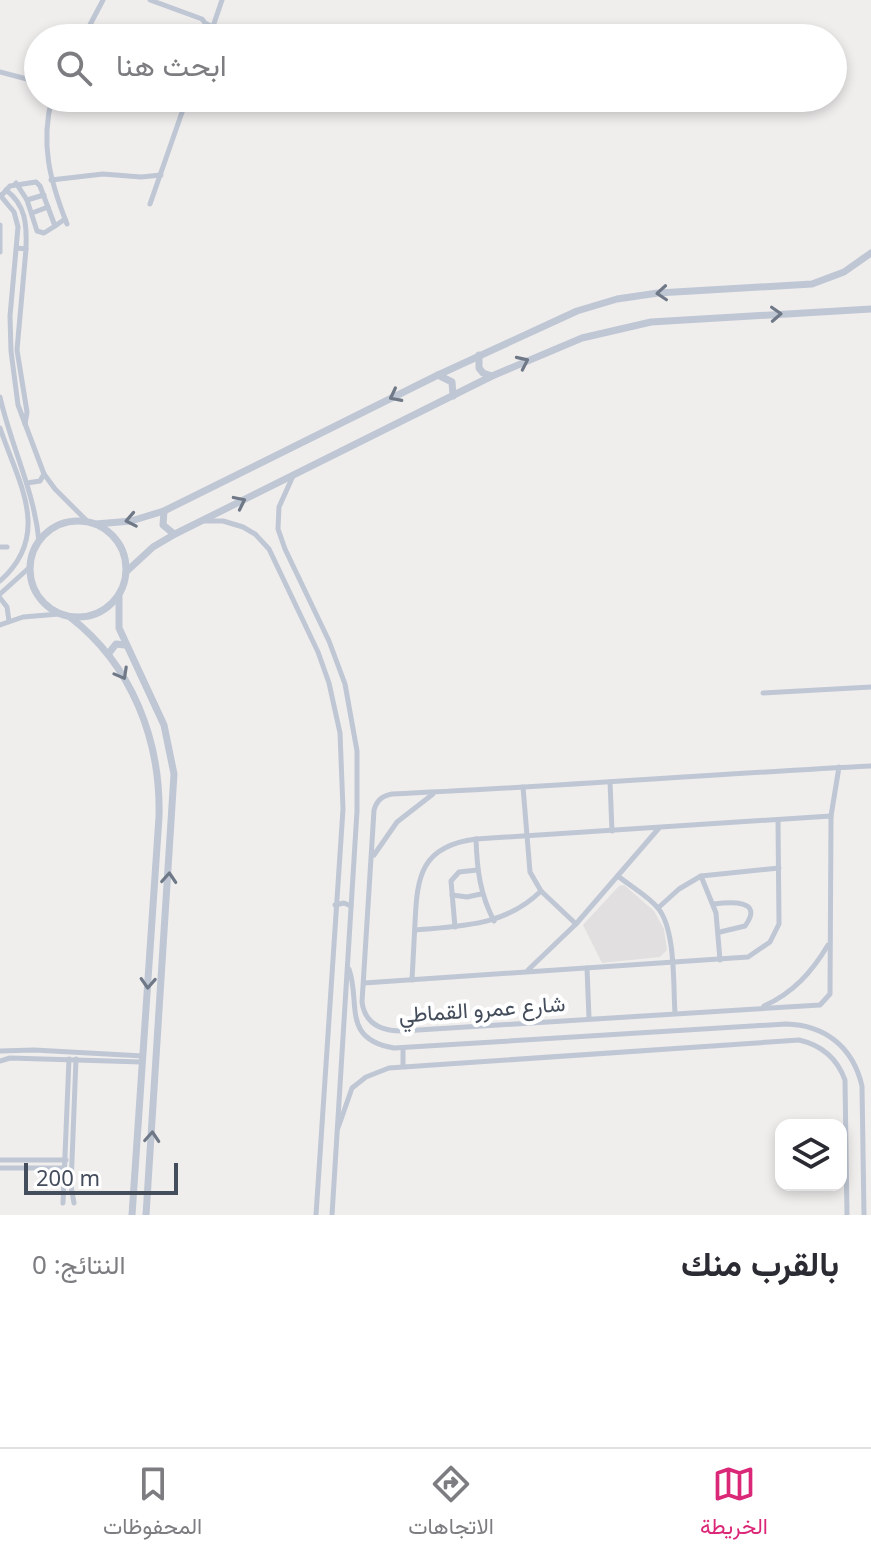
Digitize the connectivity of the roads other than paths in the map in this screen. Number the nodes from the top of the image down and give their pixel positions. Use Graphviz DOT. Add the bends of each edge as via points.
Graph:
graph roads {
  1 [pos="103,0"];
  2 [pos="150,0"];
  3 [pos="222,0"];
  4 [pos="216,18"];
  5 [pos="202,19"];
  6 [pos="90,24"];
  7 [pos="207,24"];
  8 [pos="214,24"];
  9 [pos="0,72"];
  10 [pos="24,78"];
  11 [pos="49,112"];
  12 [pos="182,112"];
  13 [pos="161,175"];
  14 [pos="141,177"];
  15 [pos="51,180"];
  16 [pos="16,183"];
  17 [pos="155,189"];
  18 [pos="1,194"];
  19 [pos="44,195"];
  20 [pos="27,200"];
  21 [pos="150,204"];
  22 [pos="48,207"];
  23 [pos="32,213"];
  24 [pos="0,225"];
  25 [pos="55,226"];
  26 [pos="17,248"];
  27 [pos="26,249"];
  28 [pos="0,252"];
  29 [pos="871,253"];
  30 [pos="871,309"];
  31 [pos="479,355"];
  32 [pos="438,375"];
  33 [pos="492,376"];
  34 [pos="453,396"];
  35 [pos="0,397"];
  36 [pos="25,425"];
  37 [pos="0,428"];
  38 [pos="5,441"];
  39 [pos="15,460"];
  40 [pos="0,461"];
  41 [pos="44,474"];
  42 [pos="293,476"];
  43 [pos="27,483"];
  44 [pos="164,511"];
  45 [pos="201,521"];
  46 [pos="92,523"];
  47 [pos="175,534"];
  48 [pos="39,541"];
  49 [pos="285,549"];
  50 [pos="273,555"];
  51 [pos="30,567"];
  52 [pos="127,571"];
  53 [pos="0,581"];
  54 [pos="119,595"];
  55 [pos="0,596"];
  56 [pos="59,614"];
  57 [pos="70,617"];
  58 [pos="9,621"];
  59 [pos="0,625"];
  60 [pos="125,645"];
  61 [pos="109,653"];
  62 [pos="871,687"];
  63 [pos="763,693"];
  64 [pos="871,766"];
  65 [pos="839,767"];
  66 [pos="610,782"];
  67 [pos="523,787"];
  68 [pos="437,792"];
  69 [pos="831,816"];
  70 [pos="778,820"];
  71 [pos="660,827"];
  72 [pos="612,831"];
  73 [pos="526,836"];
  74 [pos="476,839"];
  75 [pos="372,860"];
  76 [pos="779,868"];
  77 [pos="477,870"];
  78 [pos="618,876"];
  79 [pos="701,876"];
  80 [pos="337,883"];
  81 [pos="353,885"];
  82 [pos="541,891"];
  83 [pos="481,894"];
  84 [pos="452,895"];
  85 [pos="714,904"];
  86 [pos="335,905"];
  87 [pos="351,906"];
  88 [pos="658,908"];
  89 [pos="152,920"];
  90 [pos="166,921"];
  91 [pos="494,921"];
  92 [pos="576,924"];
  93 [pos="455,927"];
  94 [pos="415,930"];
  95 [pos="720,932"];
  96 [pos="165,943"];
  97 [pos="150,944"];
  98 [pos="829,944"];
  99 [pos="720,960"];
  100 [pos="672,963"];
  101 [pos="348,965"];
  102 [pos="587,968"];
  103 [pos="526,972"];
  104 [pos="412,980"];
  105 [pos="364,983"];
  106 [pos="762,1007"];
  107 [pos="675,1013"];
  108 [pos="589,1018"];
  109 [pos="403,1049"];
  110 [pos="0,1051"];
  111 [pos="113,1058"];
  112 [pos="72,1059"];
  113 [pos="142,1059"];
  114 [pos="0,1061"];
  115 [pos="403,1065"];
  116 [pos="337,1129"];
  117 [pos="0,1160"];
  118 [pos="66,1160"];
  119 [pos="0,1168"];
  120 [pos="65,1168"];
  121 [pos="68,1180"];
  122 [pos="63,1203"];
  123 [pos="74,1203"];
  124 [pos="317,1206"];
  125 [pos="332,1211"];
  126 [pos="132,1215"];
  127 [pos="146,1215"];
  128 [pos="316,1215"];
  129 [pos="847,1215"];
  130 [pos="864,1215"];
  1 -- 6 [label="street"];
  2 -- 5 [label="street"];
  3 -- 4 [label="street"];
  4 -- 5 [label="street"];
  4 -- 8 [label="street"];
  5 -- 7 [label="street"];
  9 -- 10 [label="street"];
  11 -- 15 [label="street"];
  12 -- 13 [label="street"];
  13 -- 14 [label="street"];
  13 -- 17 [label="street"];
  14 -- 15 [label="street" via="103,174"];
  14 -- 17 [label="street"];
  15 -- 25 [label="street" via="66,222"];
  16 -- 18 [label="street"];
  16 -- 19 [label="street" via="36,182"];
  16 -- 20 [label="street"];
  17 -- 21 [label="street"];
  18 -- 26 [label="street" via="14,212"];
  18 -- 27 [label="street" via="23,210"];
  19 -- 20 [label="street"];
  19 -- 22 [label="street"];
  20 -- 23 [label="street"];
  22 -- 23 [label="street"];
  22 -- 25 [label="street"];
  23 -- 25 [label="street" via="40,233"];
  24 -- 28 [label="street"];
  26 -- 27 [label="street"];
  26 -- 36 [label="street" via="11,351"];
  27 -- 36 [label="street" via="17,350"];
  29 -- 31 [label="street, one-way" via="844,272 812,284 658,293 597,304"];
  33 -- 30 [label="street, one-way" via="575,340 641,323"];
  31 -- 32 [label="street"];
  31 -- 33 [label="street" via="479,368"];
  32 -- 34 [label="street" via="452,382"];
  32 -- 44 [label="street, one-way"];
  33 -- 34 [label="street"];
  34 -- 42 [label="street"];
  35 -- 38 [label="street"];
  36 -- 41 [label="street"];
  37 -- 38 [label="street"];
  38 -- 39 [label="street"];
  39 -- 40 [label="street"];
  39 -- 43 [label="street"];
  39 -- 53 [label="street" via="28,532 20,557"];
  41 -- 43 [label="street" via="40,481"];
  41 -- 46 [label="street"];
  45 -- 42 [label="street, one-way"];
  42 -- 49 [label="street" via="278,518"];
  43 -- 48 [label="street"];
  44 -- 46 [label="street, one-way" via="131,521"];
  44 -- 47 [label="street" via="163,525"];
  45 -- 47 [label="street"];
  45 -- 50 [label="street" via="243,527"];
  46 -- 48 [label="street" via="70,522"];
  46 -- 52 [label="street" via="119,544"];
  47 -- 52 [label="street"];
  48 -- 51 [label="street"];
  49 -- 50 [label="street"];
  49 -- 81 [label="street" via="329,641 352,715 358,771"];
  50 -- 80 [label="street" via="318,652 337,715 344,794"];
  51 -- 55 [label="street"];
  51 -- 56 [label="street" via="37,595"];
  52 -- 54 [label="street"];
  54 -- 57 [label="street" via="106,609"];
  54 -- 60 [label="street"];
  55 -- 58 [label="street"];
  56 -- 57 [label="street"];
  56 -- 58 [label="street"];
  57 -- 61 [label="street"];
  58 -- 59 [label="street"];
  60 -- 61 [label="street" via="114,645"];
  90 -- 60 [label="street, one-way" via="173,761 159,711"];
  61 -- 89 [label="street, one-way" via="138,704 157,762"];
  62 -- 63 [label="street"];
  64 -- 65 [label="street, شارع عمرو القماطي"];
  65 -- 66 [label="street, شارع عمرو القماطي"];
  65 -- 69 [label="street, شارع عمرو القماطي"];
  66 -- 67 [label="street, شارع عمرو القماطي"];
  66 -- 72 [label="street"];
  67 -- 68 [label="street, شارع عمرو القماطي"];
  67 -- 73 [label="street"];
  68 -- 75 [label="street, شارع عمرو القماطي" via="397,822"];
  68 -- 75 [label="street, شارع عمرو القماطي" via="380,799 374,810"];
  69 -- 70 [label="street"];
  69 -- 98 [label="street, شارع عمرو القماطي"];
  70 -- 71 [label="street"];
  70 -- 76 [label="street"];
  71 -- 72 [label="street"];
  71 -- 78 [label="street"];
  72 -- 73 [label="street"];
  73 -- 74 [label="street"];
  73 -- 82 [label="street" via="530,872"];
  74 -- 77 [label="street"];
  74 -- 94 [label="street" via="442,849 426,864 418,882"];
  75 -- 105 [label="street, شارع عمرو القماطي"];
  76 -- 79 [label="street"];
  76 -- 99 [label="street" via="780,918 774,937 756,953"];
  77 -- 83 [label="street"];
  77 -- 84 [label="street" via="456,874"];
  78 -- 88 [label="street"];
  78 -- 92 [label="street"];
  79 -- 85 [label="street"];
  79 -- 88 [label="street"];
  80 -- 81 [label="street"];
  80 -- 86 [label="street"];
  81 -- 87 [label="street"];
  82 -- 91 [label="street"];
  82 -- 92 [label="street"];
  83 -- 84 [label="street"];
  83 -- 91 [label="street"];
  84 -- 93 [label="street"];
  85 -- 95 [label="street"];
  85 -- 95 [label="street" via="740,902 750,912 745,926"];
  86 -- 87 [label="street"];
  86 -- 124 [label="street"];
  87 -- 101 [label="street"];
  88 -- 100 [label="street"];
  89 -- 90 [label="street"];
  89 -- 97 [label="street"];
  90 -- 96 [label="street"];
  91 -- 93 [label="street"];
  92 -- 103 [label="street"];
  93 -- 94 [label="street"];
  94 -- 104 [label="street"];
  95 -- 99 [label="street"];
  96 -- 97 [label="street"];
  127 -- 96 [label="street, one-way"];
  97 -- 113 [label="street, one-way"];
  98 -- 106 [label="street, شارع عمرو القماطي" via="803,980"];
  98 -- 106 [label="street, شارع عمرو القماطي" via="830,994 825,1003"];
  99 -- 100 [label="street"];
  100 -- 102 [label="street"];
  100 -- 107 [label="street"];
  101 -- 109 [label="street" via="353,1011 362,1030 379,1044"];
  101 -- 116 [label="street"];
  102 -- 103 [label="street"];
  102 -- 108 [label="street"];
  103 -- 104 [label="street"];
  104 -- 105 [label="street"];
  105 -- 108 [label="street, شارع عمرو القماطي" via="366,1017 385,1030"];
  106 -- 107 [label="street, شارع عمرو القماطي"];
  107 -- 108 [label="street, شارع عمرو القماطي"];
  109 -- 115 [label="street"];
  109 -- 130 [label="street" via="786,1024 816,1029 841,1045 860,1077"];
  110 -- 111 [label="street"];
  111 -- 112 [label="street"];
  111 -- 113 [label="street"];
  112 -- 114 [label="street"];
  112 -- 118 [label="street"];
  112 -- 121 [label="street"];
  113 -- 126 [label="street"];
  115 -- 116 [label="street" via="377,1071 356,1084"];
  115 -- 129 [label="street" via="786,1040 811,1043 834,1060 846,1086"];
  116 -- 125 [label="street"];
  117 -- 118 [label="street"];
  118 -- 120 [label="street"];
  119 -- 120 [label="street"];
  120 -- 121 [label="street"];
  121 -- 122 [label="street"];
  121 -- 123 [label="street"];
  124 -- 125 [label="street"];
  124 -- 128 [label="street"];
}
